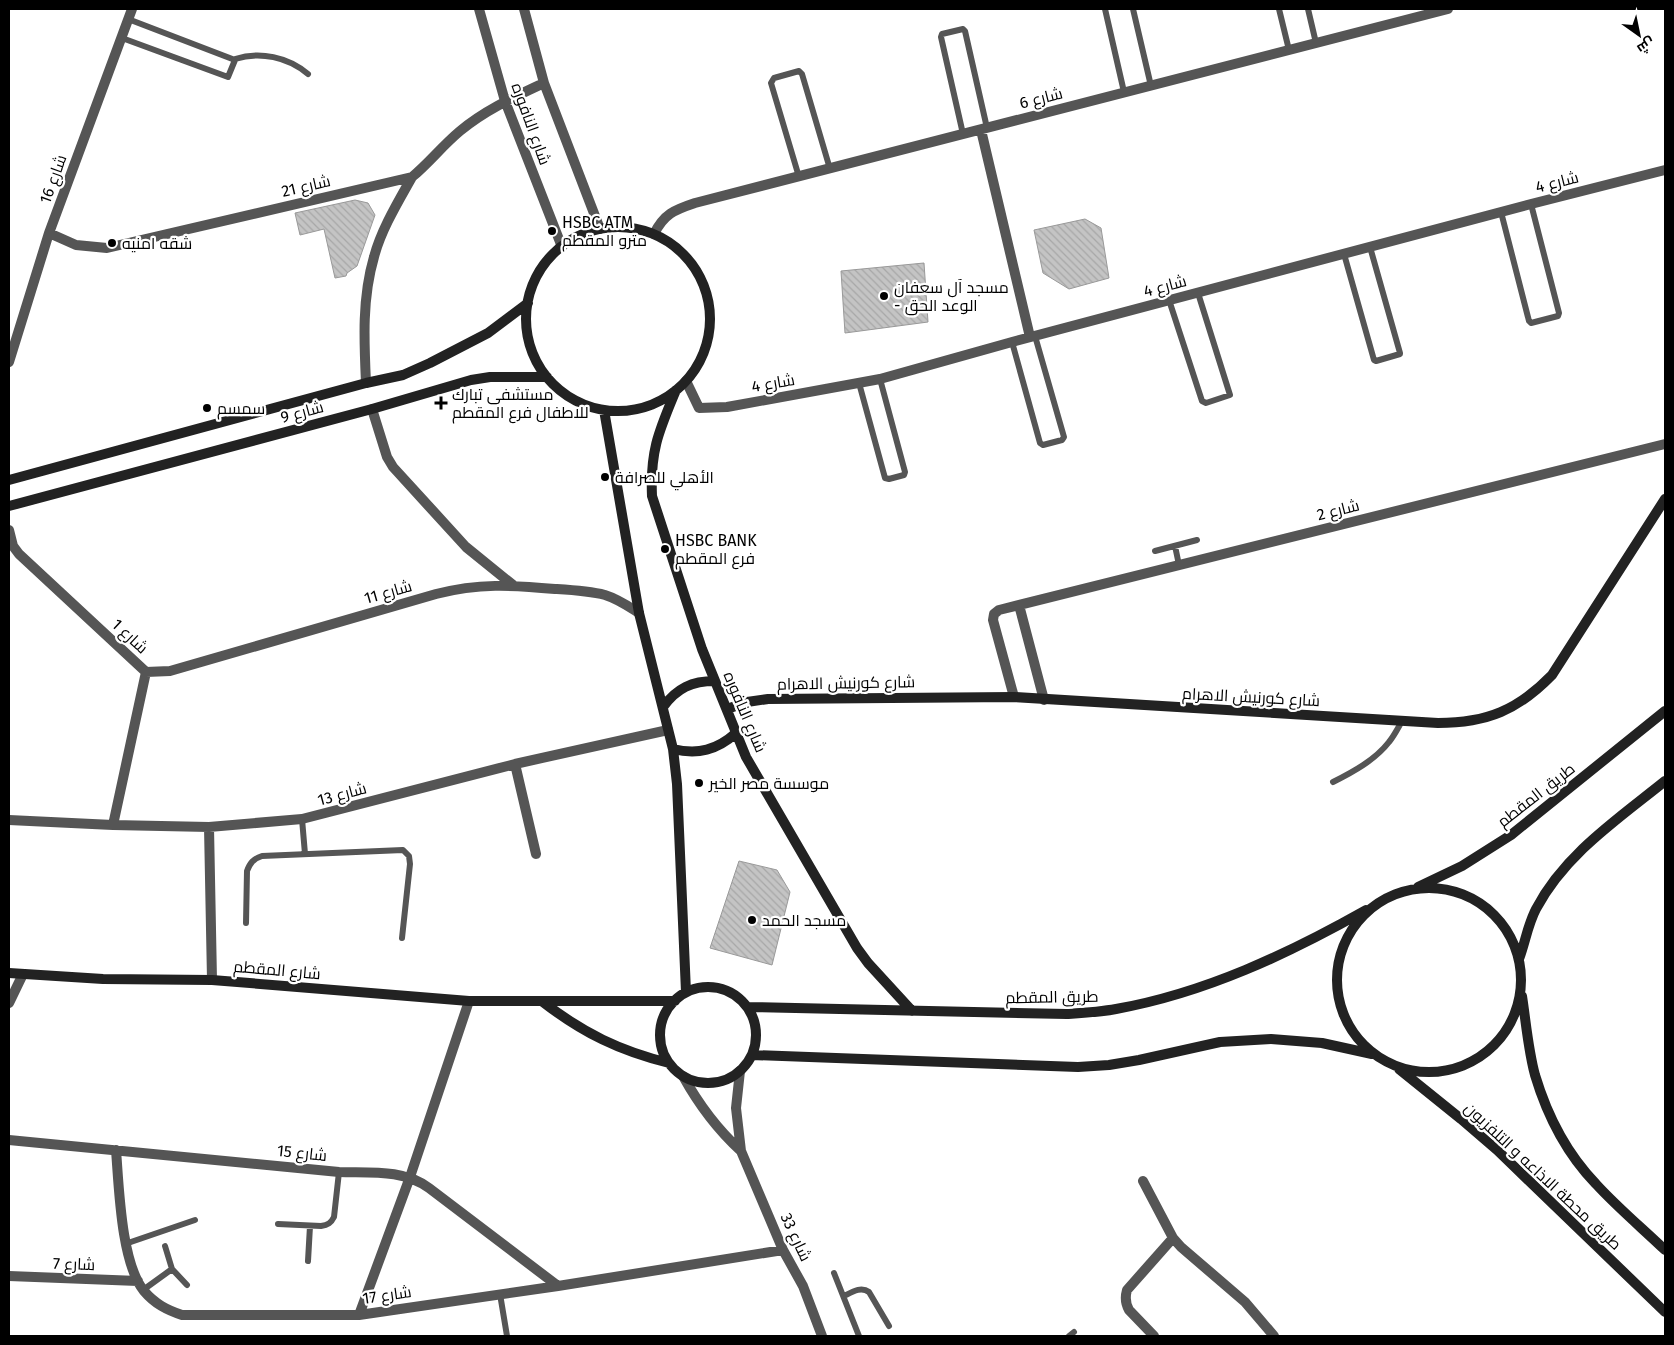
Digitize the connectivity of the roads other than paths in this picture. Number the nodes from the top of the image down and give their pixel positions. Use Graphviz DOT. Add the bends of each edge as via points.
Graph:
graph roads {
  1 [pos="132,9"];
  2 [pos="479,9"];
  3 [pos="524,9"];
  4 [pos="1105,9"];
  5 [pos="1133,9"];
  6 [pos="1279,9"];
  7 [pos="1308,9"];
  8 [pos="1448,9"];
  9 [pos="128,19"];
  10 [pos="122,38"];
  11 [pos="1316,43"];
  12 [pos="1289,50"];
  13 [pos="235,59"];
  14 [pos="308,74"];
  15 [pos="544,83"];
  16 [pos="1151,86"];
  17 [pos="1124,92"];
  18 [pos="505,101"];
  19 [pos="984,129"];
  20 [pos="963,134"];
  21 [pos="830,169"];
  22 [pos="1665,170"];
  23 [pos="412,177"];
  24 [pos="799,177"];
  25 [pos="1531,204"];
  26 [pos="1501,212"];
  27 [pos="600,229"];
  28 [pos="49,233"];
  29 [pos="654,234"];
  30 [pos="562,247"];
  31 [pos="1370,247"];
  32 [pos="1344,254"];
  33 [pos="1198,293"];
  34 [pos="1169,300"];
  35 [pos="528,303"];
  36 [pos="1033,337"];
  37 [pos="1012,342"];
  38 [pos="9,362"];
  39 [pos="547,377"];
  40 [pos="880,379"];
  41 [pos="686,381"];
  42 [pos="366,383"];
  43 [pos="860,383"];
  44 [pos="676,390"];
  45 [pos="372,409"];
  46 [pos="604,410"];
  47 [pos="1665,444"];
  48 [pos="9,480"];
  49 [pos="1665,499"];
  50 [pos="9,506"];
  51 [pos="9,530"];
  52 [pos="1197,540"];
  53 [pos="1175,546"];
  54 [pos="1155,551"];
  55 [pos="1180,565"];
  56 [pos="514,586"];
  57 [pos="1019,605"];
  58 [pos="639,613"];
  59 [pos="146,672"];
  60 [pos="715,682"];
  61 [pos="1014,697"];
  62 [pos="1044,700"];
  63 [pos="663,707"];
  64 [pos="727,709"];
  65 [pos="1665,712"];
  66 [pos="1402,721"];
  67 [pos="668,730"];
  68 [pos="736,733"];
  69 [pos="673,749"];
  70 [pos="515,764"];
  71 [pos="1665,781"];
  72 [pos="1334,782"];
  73 [pos="11,818"];
  74 [pos="302,819"];
  75 [pos="113,825"];
  76 [pos="209,827"];
  77 [pos="305,854"];
  78 [pos="536,854"];
  79 [pos="1416,888"];
  80 [pos="1366,910"];
  81 [pos="246,923"];
  82 [pos="402,938"];
  83 [pos="1519,959"];
  84 [pos="9,974"];
  85 [pos="22,974"];
  86 [pos="212,980"];
  87 [pos="1521,990"];
  88 [pos="686,992"];
  89 [pos="469,1001"];
  90 [pos="675,1001"];
  91 [pos="543,1002"];
  92 [pos="9,1003"];
  93 [pos="748,1007"];
  94 [pos="912,1011"];
  95 [pos="1372,1054"];
  96 [pos="752,1055"];
  97 [pos="669,1063"];
  98 [pos="1396,1067"];
  99 [pos="740,1071"];
  100 [pos="683,1076"];
  101 [pos="9,1140"];
  102 [pos="116,1150"];
  103 [pos="741,1151"];
  104 [pos="339,1172"];
  105 [pos="410,1177"];
  106 [pos="1143,1181"];
  107 [pos="195,1220"];
  108 [pos="278,1224"];
  109 [pos="310,1226"];
  110 [pos="1173,1238"];
  111 [pos="125,1244"];
  112 [pos="165,1246"];
  113 [pos="783,1250"];
  114 [pos="1665,1250"];
  115 [pos="308,1261"];
  116 [pos="172,1269"];
  117 [pos="834,1273"];
  118 [pos="9,1276"];
  119 [pos="187,1285"];
  120 [pos="140,1286"];
  121 [pos="558,1286"];
  122 [pos="500,1294"];
  123 [pos="844,1296"];
  124 [pos="1665,1312"];
  125 [pos="359,1315"];
  126 [pos="889,1326"];
  127 [pos="507,1336"];
  128 [pos="822,1336"];
  129 [pos="859,1336"];
  130 [pos="1154,1336"];
  131 [pos="1274,1336"];
  1 -- 9 [label="street, شارع 16"];
  2 -- 18 [label="street, شارع النافوره"];
  3 -- 15 [label="street, شارع النافوره"];
  4 -- 17 [label="lane"];
  5 -- 16 [label="lane"];
  6 -- 12 [label="lane"];
  7 -- 11 [label="lane"];
  8 -- 11 [label="street, شارع 6"];
  9 -- 10 [label="street, شارع 16"];
  9 -- 13 [label="lane"];
  10 -- 13 [label="lane" via="228,77"];
  10 -- 28 [label="street, شارع 16"];
  11 -- 12 [label="street, شارع 6"];
  12 -- 16 [label="street, شارع 6"];
  13 -- 14 [label="lane" via="255,55 281,59"];
  15 -- 18 [label="street, شارع 21"];
  15 -- 27 [label="street, شارع النافوره"];
  16 -- 17 [label="street, شارع 6"];
  17 -- 19 [label="street, شارع 6"];
  18 -- 23 [label="street, شارع 21" via="460,131"];
  18 -- 30 [label="street, شارع النافوره"];
  19 -- 20 [label="street, شارع 6"];
  19 -- 20 [label="lane" via="963,29 941,37"];
  19 -- 36 [label="street"];
  20 -- 21 [label="street, شارع 6"];
  21 -- 24 [label="street, شارع 6"];
  21 -- 24 [label="lane" via="799,71 774,78 771,83"];
  22 -- 25 [label="street, شارع 4"];
  23 -- 28 [label="street, شارع 21" via="107,248 76,245"];
  23 -- 42 [label="street" via="374,256 365,301"];
  24 -- 29 [label="street, شارع 6" via="678,209 660,222"];
  25 -- 26 [label="street, شارع 4"];
  25 -- 26 [label="lane" via="1558,316 1529,321"];
  26 -- 31 [label="street, شارع 4"];
  27 -- 29 [label="main road" via="618,227"];
  27 -- 30 [label="main road"];
  28 -- 38 [label="street, شارع 16"];
  29 -- 41 [label="main road" via="670,243 694,267 708,300 709,335 696,367"];
  30 -- 35 [label="main road" via="543,266"];
  31 -- 32 [label="street, شارع 4"];
  31 -- 32 [label="lane" via="1400,353 1376,361"];
  32 -- 33 [label="street, شارع 4"];
  33 -- 34 [label="street, شارع 4"];
  33 -- 34 [label="lane" via="1230,393 1206,403 1202,401"];
  34 -- 36 [label="street, شارع 4"];
  35 -- 39 [label="main road" via="527,327 531,350"];
  35 -- 42 [label="main road, شارع 9" via="488,333 439,358 403,374"];
  36 -- 37 [label="street, شارع 4"];
  36 -- 37 [label="lane" via="1064,437 1043,445"];
  37 -- 40 [label="street, شارع 4"];
  39 -- 45 [label="main road, شارع 9" via="490,377"];
  39 -- 46 [label="main road" via="573,399"];
  40 -- 43 [label="street, شارع 4"];
  40 -- 43 [label="lane" via="905,472 888,479 885,478"];
  41 -- 43 [label="street, شارع 4" via="699,408 727,407"];
  41 -- 44 [label="main road"];
  42 -- 48 [label="main road, شارع 9"];
  44 -- 46 [label="main road" via="650,405 620,411"];
  44 -- 60 [label="main road, شارع النافوره" via="658,432 653,453 652,496"];
  45 -- 50 [label="main road, شارع 9"];
  45 -- 56 [label="street" via="392,467 466,547"];
  46 -- 58 [label="main road"];
  47 -- 55 [label="street, شارع 2"];
  49 -- 66 [label="main road, شارع كورنيش الاهرام" via="1564,658 1537,690 1520,703 1481,720 1459,723"];
  51 -- 59 [label="street, شارع 1" via="19,554"];
  52 -- 53 [label="lane"];
  53 -- 54 [label="lane"];
  53 -- 55 [label="lane"];
  55 -- 57 [label="street, شارع 2"];
  56 -- 58 [label="street, شارع 11" via="604,595"];
  56 -- 59 [label="street, شارع 11" via="455,589 170,671"];
  57 -- 61 [label="street, شارع 2" via="999,610 993,620"];
  57 -- 62 [label="street"];
  58 -- 63 [label="main road"];
  59 -- 75 [label="street, شارع 1"];
  60 -- 63 [label="main road" via="703,681 680,689"];
  60 -- 64 [label="main road, شارع النافوره"];
  61 -- 62 [label="main road, شارع كورنيش الاهرام"];
  61 -- 64 [label="main road, شارع كورنيش الاهرام" via="768,699"];
  62 -- 66 [label="main road, شارع كورنيش الاهرام"];
  63 -- 67 [label="main road"];
  64 -- 68 [label="main road, شارع النافوره"];
  65 -- 79 [label="main road, طريق المقطم" via="1511,835 1462,866"];
  66 -- 72 [label="lane" via="1389,742 1372,758"];
  67 -- 69 [label="main road"];
  67 -- 70 [label="street, شارع 13"];
  68 -- 69 [label="main road" via="707,750 684,752"];
  68 -- 94 [label="main road, شارع النافوره" via="746,757 846,931 868,963"];
  69 -- 88 [label="main road"];
  70 -- 74 [label="street, شارع 13"];
  70 -- 78 [label="street"];
  71 -- 83 [label="main road" via="1586,844 1567,864 1535,910"];
  73 -- 75 [label="street, شارع 13"];
  74 -- 76 [label="street, شارع 13"];
  74 -- 77 [label="lane"];
  75 -- 76 [label="street, شارع 13"];
  76 -- 86 [label="street"];
  77 -- 81 [label="lane" via="262,856 249,864"];
  77 -- 82 [label="lane" via="403,850 409,856 410,864"];
  79 -- 80 [label="main road, طريق المقطم" via="1390,896"];
  79 -- 83 [label="main road" via="1443,889 1470,897 1492,912 1509,934"];
  80 -- 94 [label="main road, طريق المقطم" via="1320,936 1247,969 1163,998 1116,1009 1067,1014"];
  80 -- 95 [label="main road" via="1349,932 1339,957 1336,984 1341,1011 1354,1035"];
  83 -- 87 [label="main road"];
  84 -- 85 [label="main road, شارع المقطم"];
  85 -- 86 [label="main road, شارع المقطم"];
  85 -- 92 [label="street"];
  86 -- 89 [label="main road, شارع المقطم"];
  87 -- 98 [label="main road" via="1515,1013 1504,1034 1487,1052 1444,1071 1420,1072"];
  87 -- 114 [label="main road, طريق محطة الاذاعه و التلفزيون" via="1535,1075 1561,1136 1596,1185"];
  88 -- 90 [label="main road"];
  88 -- 93 [label="main road" via="715,987 733,994"];
  89 -- 91 [label="main road, شارع المقطم"];
  89 -- 105 [label="street"];
  90 -- 91 [label="main road, شارع المقطم"];
  90 -- 97 [label="main road" via="668,1008 661,1026 661,1045"];
  91 -- 97 [label="main road" via="561,1017 602,1041"];
  93 -- 94 [label="main road, طريق المقطم"];
  93 -- 96 [label="main road" via="757,1035"];
  95 -- 96 [label="main road" via="1322,1043 1271,1039 1220,1042 1139,1060 1078,1067"];
  95 -- 98 [label="main road"];
  96 -- 99 [label="main road"];
  97 -- 100 [label="main road"];
  98 -- 124 [label="main road, طريق محطة الاذاعه و التلفزيون" via="1498,1150"];
  99 -- 100 [label="main road" via="712,1083"];
  99 -- 103 [label="street, شارع 33" via="736,1108"];
  100 -- 103 [label="street, شارع 33" via="708,1116"];
  101 -- 102 [label="street, شارع 15"];
  102 -- 104 [label="street, شارع 15"];
  102 -- 111 [label="street, شارع 17"];
  103 -- 113 [label="street, شارع 33"];
  104 -- 105 [label="street, شارع 15"];
  104 -- 109 [label="lane" via="332,1222"];
  105 -- 121 [label="street, شارع 15"];
  105 -- 125 [label="street"];
  106 -- 110 [label="street"];
  107 -- 111 [label="lane"];
  108 -- 109 [label="lane"];
  109 -- 115 [label="lane"];
  110 -- 130 [label="street" via="1126,1294 1129,1310"];
  110 -- 131 [label="street" via="1245,1302"];
  111 -- 120 [label="street, شارع 17"];
  112 -- 116 [label="lane"];
  113 -- 121 [label="street, شارع 17"];
  113 -- 128 [label="street, شارع 33" via="803,1286"];
  116 -- 119 [label="lane"];
  116 -- 120 [label="lane"];
  117 -- 123 [label="lane"];
  118 -- 120 [label="street, شارع 7"];
  120 -- 125 [label="street, شارع 17" via="167,1310 182,1315"];
  121 -- 122 [label="street, شارع 17"];
  122 -- 125 [label="street, شارع 17"];
  122 -- 127 [label="lane"];
  123 -- 126 [label="lane" via="865,1289"];
  123 -- 129 [label="lane"];
}
